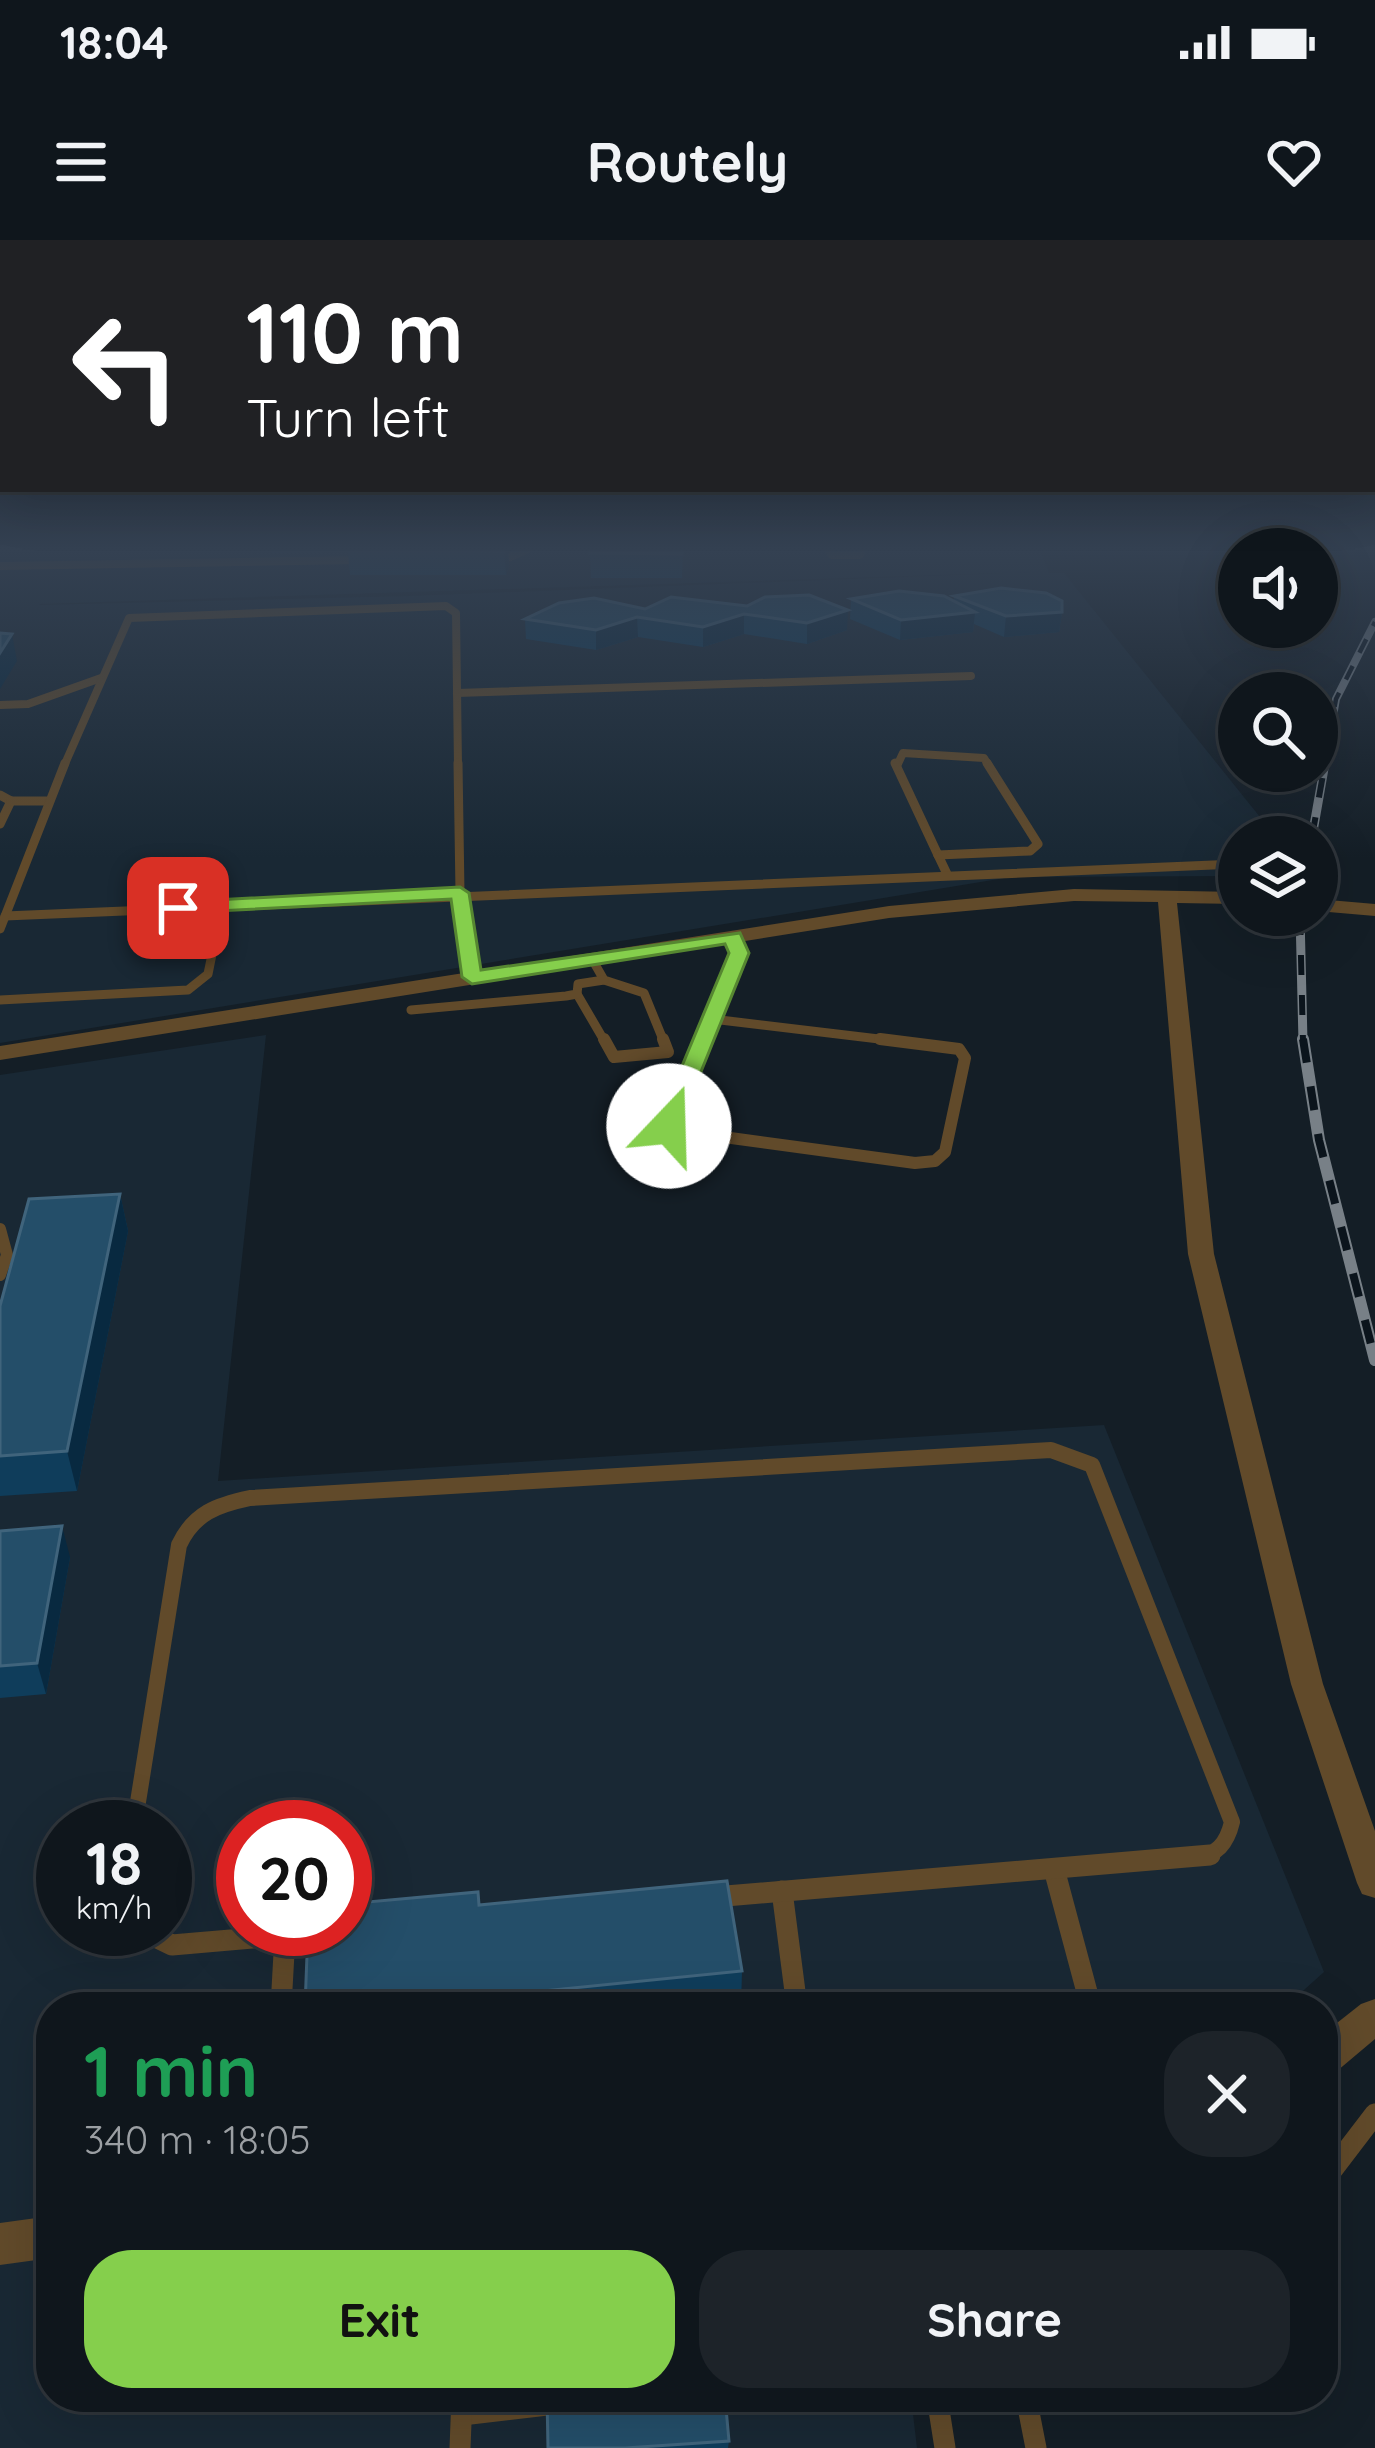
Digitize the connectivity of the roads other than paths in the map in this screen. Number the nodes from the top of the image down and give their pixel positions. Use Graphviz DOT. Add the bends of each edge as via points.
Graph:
graph roads {
  1 [pos="114,652"];
  2 [pos="456,652"];
  3 [pos="971,676"];
  4 [pos="101,678"];
  5 [pos="457,693"];
  6 [pos="0,705"];
  7 [pos="0,795"];
  8 [pos="11,801"];
  9 [pos="48,801"];
  10 [pos="0,824"];
  11 [pos="938,855"];
  12 [pos="1218,865"];
  13 [pos="947,874"];
  14 [pos="460,893"];
  15 [pos="1167,895"];
  16 [pos="1218,897"];
  17 [pos="222,905"];
  18 [pos="1338,907"];
  19 [pos="1375,910"];
  20 [pos="4,913"];
  21 [pos="0,929"];
  22 [pos="733,937"];
  23 [pos="592,959"];
  24 [pos="466,978"];
  25 [pos="604,980"];
  26 [pos="577,994"];
  27 [pos="0,1000"];
  28 [pos="474,1004"];
  29 [pos="411,1010"];
  30 [pos="712,1018"];
  31 [pos="0,1053"];
  32 [pos="0,1229"];
  33 [pos="0,1275"];
  34 [pos="138,1800"];
  35 [pos="1054,1869"];
  36 [pos="1375,1883"];
  37 [pos="782,1891"];
  38 [pos="687,1899"];
  39 [pos="284,1956"];
  40 [pos="281,1992"];
  41 [pos="794,1992"];
  42 [pos="1087,1992"];
  43 [pos="1375,2016"];
  44 [pos="1338,2046"];
  45 [pos="1375,2114"];
  46 [pos="1338,2162"];
  47 [pos="36,2239"];
  48 [pos="0,2244"];
  49 [pos="462,2412"];
  50 [pos="939,2412"];
  51 [pos="1029,2412"];
  52 [pos="460,2448"];
  53 [pos="945,2448"];
  54 [pos="1036,2448"];
  1 -- 4 [label="lane"];
  2 -- 5 [label="lane"];
  3 -- 5 [label="lane"];
  4 -- 6 [label="lane" via="28,704"];
  4 -- 9 [label="lane"];
  5 -- 14 [label="lane"];
  7 -- 8 [label="lane"];
  8 -- 9 [label="lane"];
  8 -- 10 [label="lane"];
  9 -- 20 [label="lane"];
  11 -- 11 [label="lane" via="896,762 903,753 984,758 1038,844 1030,851"];
  11 -- 13 [label="lane"];
  12 -- 13 [label="lane"];
  13 -- 14 [label="lane"];
  14 -- 17 [label="lane"];
  14 -- 24 [label="lane"];
  15 -- 16 [label="street"];
  15 -- 22 [label="street" via="1032,897"];
  15 -- 36 [label="street" via="1202,1254 1307,1684"];
  17 -- 20 [label="lane"];
  17 -- 27 [label="lane" via="208,974 188,990"];
  18 -- 19 [label="street"];
  20 -- 21 [label="lane"];
  22 -- 23 [label="street"];
  22 -- 30 [label="lane" via="739,953"];
  23 -- 24 [label="street"];
  23 -- 25 [label="lane"];
  24 -- 28 [label="lane"];
  24 -- 31 [label="street"];
  25 -- 26 [label="lane" via="578,984"];
  25 -- 26 [label="lane" via="644,993 668,1052 614,1057"];
  26 -- 28 [label="lane"];
  28 -- 29 [label="lane"];
  30 -- 30 [label="lane" via="669,1120 672,1130 915,1163 945,1152 964,1058 959,1048"];
  32 -- 33 [label="lane" via="7,1255"];
  34 -- 35 [label="lane" via="179,1545 188,1522 210,1505 1051,1450 1092,1465 1232,1822 1227,1842 1207,1857"];
  35 -- 37 [label="lane"];
  35 -- 42 [label="lane"];
  37 -- 38 [label="lane"];
  37 -- 41 [label="lane"];
  39 -- 40 [label="lane"];
  43 -- 44 [label="street"];
  45 -- 46 [label="lane"];
  47 -- 48 [label="street"];
  49 -- 52 [label="lane"];
  50 -- 53 [label="lane"];
  51 -- 54 [label="lane"];
}
